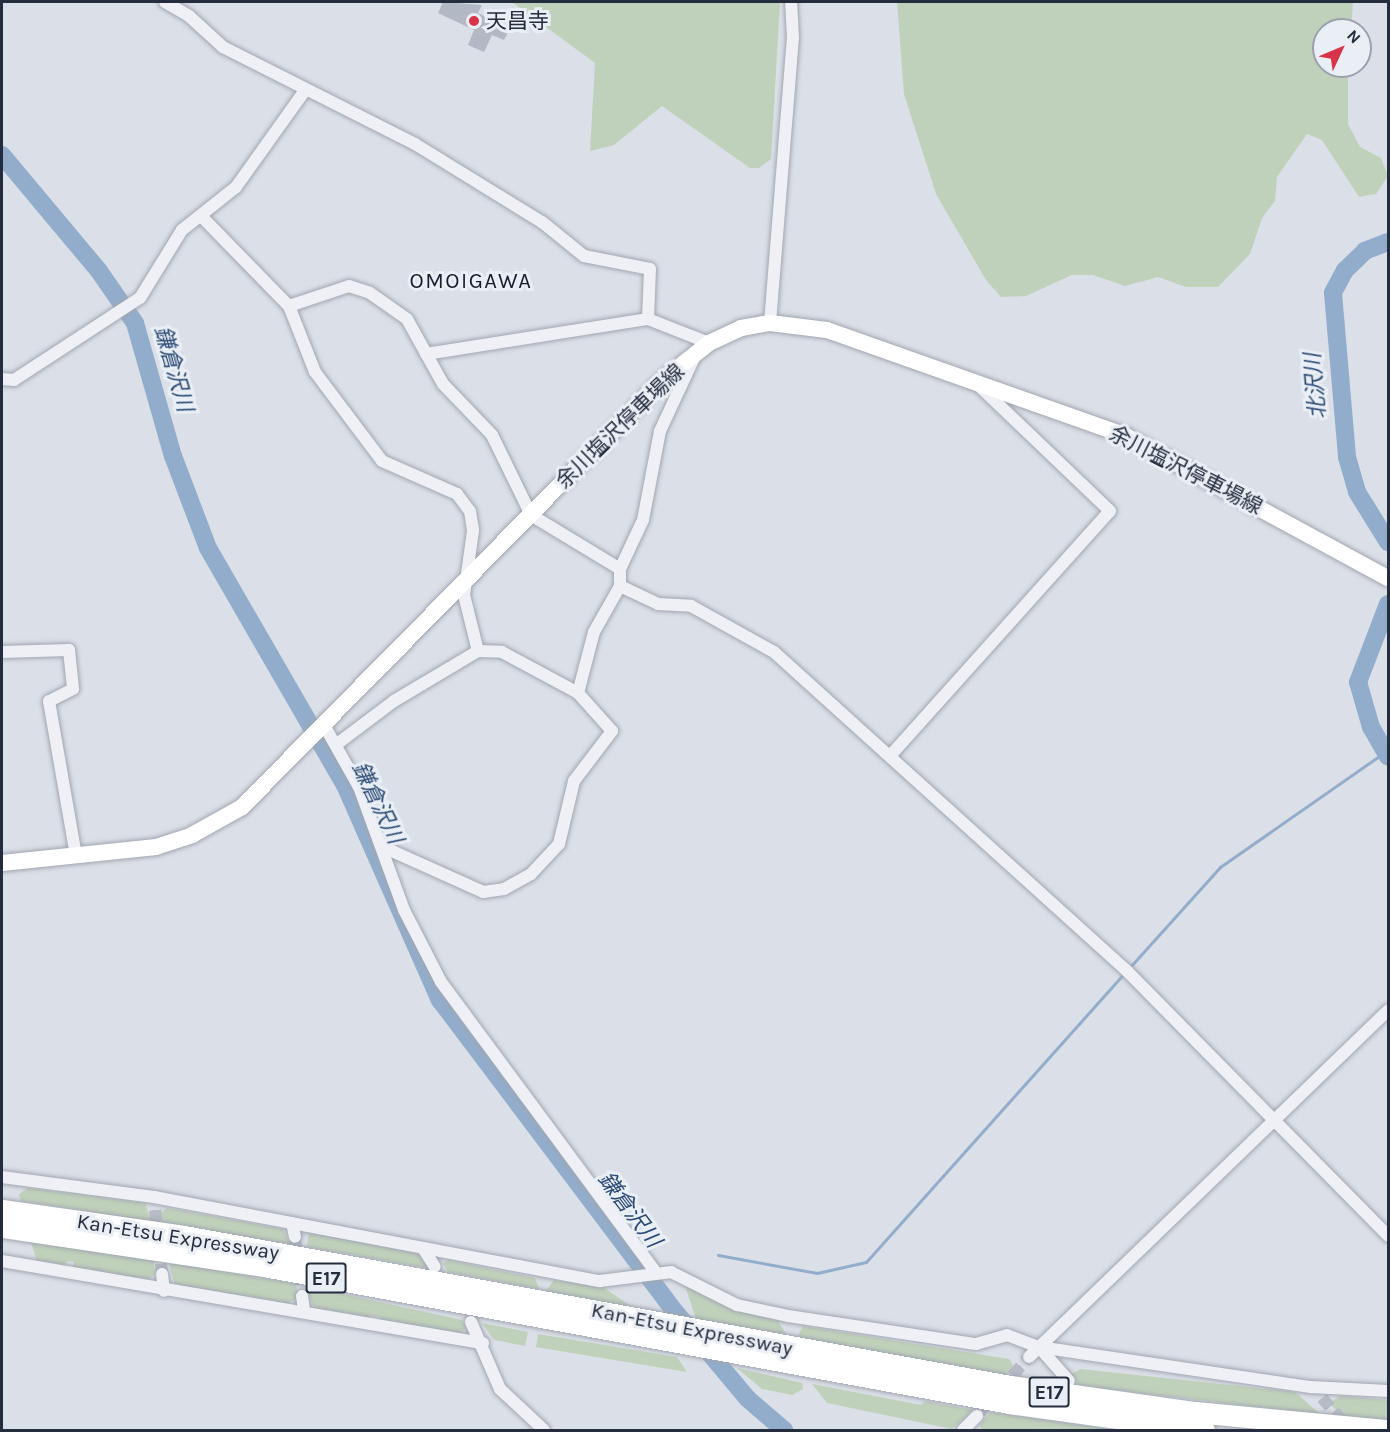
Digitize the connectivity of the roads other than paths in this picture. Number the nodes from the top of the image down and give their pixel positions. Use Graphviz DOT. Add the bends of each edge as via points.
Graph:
graph roads {
  1 [pos="165,2"];
  2 [pos="791,2"];
  3 [pos="306,88"];
  4 [pos="202,216"];
  5 [pos="289,306"];
  6 [pos="648,319"];
  7 [pos="770,323"];
  8 [pos="703,348"];
  9 [pos="426,354"];
  10 [pos="970,378"];
  11 [pos="2,379"];
  12 [pos="531,515"];
  13 [pos="620,569"];
  14 [pos="1389,578"];
  15 [pos="466,581"];
  16 [pos="620,586"];
  17 [pos="478,651"];
  18 [pos="2,652"];
  19 [pos="578,693"];
  20 [pos="324,725"];
  21 [pos="337,744"];
  22 [pos="890,756"];
  23 [pos="383,846"];
  24 [pos="76,856"];
  25 [pos="2,862"];
  26 [pos="1389,1010"];
  27 [pos="1275,1120"];
  28 [pos="2,1177"];
  29 [pos="154,1197"];
  30 [pos="2,1210"];
  31 [pos="155,1210"];
  32 [pos="292,1223"];
  33 [pos="2,1227"];
  34 [pos="1389,1236"];
  35 [pos="295,1237"];
  36 [pos="423,1248"];
  37 [pos="2,1261"];
  38 [pos="435,1267"];
  39 [pos="653,1273"];
  40 [pos="162,1274"];
  41 [pos="164,1291"];
  42 [pos="302,1296"];
  43 [pos="304,1311"];
  44 [pos="471,1322"];
  45 [pos="483,1343"];
  46 [pos="1039,1347"];
  47 [pos="1029,1357"];
  48 [pos="1069,1381"];
  49 [pos="1311,1387"];
  50 [pos="1389,1391"];
  51 [pos="1322,1398"];
  52 [pos="977,1416"];
  53 [pos="544,1431"];
  54 [pos="963,1431"];
  55 [pos="1204,1431"];
  56 [pos="1385,1431"];
  1 -- 3 [label="street" via="189,16 223,47"];
  2 -- 7 [label="street" via="793,38"];
  3 -- 4 [label="street" via="236,187"];
  3 -- 6 [label="street" via="415,144 542,222 584,256 650,269"];
  4 -- 5 [label="street"];
  4 -- 11 [label="street" via="182,230 140,298 14,380"];
  5 -- 9 [label="street" via="349,286 370,293 407,319"];
  5 -- 15 [label="street" via="315,372 382,461 457,494 470,511 473,531"];
  6 -- 8 [label="street"];
  6 -- 9 [label="street"];
  7 -- 8 [label="main road, 余川塩沢停車場線" via="741,328"];
  7 -- 10 [label="main road, 余川塩沢停車場線" via="827,330"];
  8 -- 12 [label="main road, 余川塩沢停車場線" via="665,378"];
  8 -- 13 [label="street" via="660,431 643,520"];
  9 -- 12 [label="street" via="443,384 492,435"];
  10 -- 14 [label="main road, 余川塩沢停車場線" via="1126,436"];
  10 -- 22 [label="street" via="1110,512"];
  12 -- 13 [label="street"];
  12 -- 15 [label="main road, 余川塩沢停車場線"];
  13 -- 16 [label="street"];
  15 -- 17 [label="street" via="464,595"];
  15 -- 20 [label="main road, 余川塩沢停車場線"];
  16 -- 19 [label="street" via="594,632"];
  16 -- 22 [label="street" via="658,603 691,606 774,652"];
  17 -- 19 [label="street" via="502,652"];
  17 -- 21 [label="street" via="394,701"];
  18 -- 24 [label="street" via="69,650 73,689 49,701"];
  19 -- 23 [label="street" via="612,731 574,781 559,843 531,874 504,889 483,892"];
  20 -- 21 [label="street"];
  20 -- 24 [label="main road, 余川塩沢停車場線" via="242,807 192,836 156,847"];
  21 -- 23 [label="street"];
  22 -- 27 [label="street" via="1127,971"];
  23 -- 39 [label="street" via="404,910 441,982"];
  24 -- 25 [label="main road, 余川塩沢停車場線"];
  26 -- 27 [label="street"];
  27 -- 34 [label="street"];
  27 -- 46 [label="street"];
  28 -- 29 [label="street"];
  29 -- 31 [label="street"];
  29 -- 32 [label="street"];
  30 -- 56 [label="highway, Kan-Etsu Expressway / E17" via="184,1236 714,1335 1106,1400"];
  32 -- 35 [label="street"];
  32 -- 36 [label="street"];
  33 -- 55 [label="highway, Kan-Etsu Expressway / E17" via="269,1267 1009,1403"];
  36 -- 38 [label="street"];
  36 -- 39 [label="street" via="600,1281"];
  37 -- 41 [label="street"];
  39 -- 46 [label="street" via="672,1272 737,1305 788,1316 976,1344 1007,1335"];
  40 -- 41 [label="street"];
  41 -- 43 [label="street"];
  42 -- 43 [label="street"];
  43 -- 45 [label="street"];
  44 -- 45 [label="street"];
  45 -- 53 [label="street" via="500,1389"];
  46 -- 47 [label="street"];
  46 -- 48 [label="street"];
  46 -- 49 [label="street"];
  49 -- 50 [label="street"];
  49 -- 51 [label="street"];
  52 -- 54 [label="street"];
}
